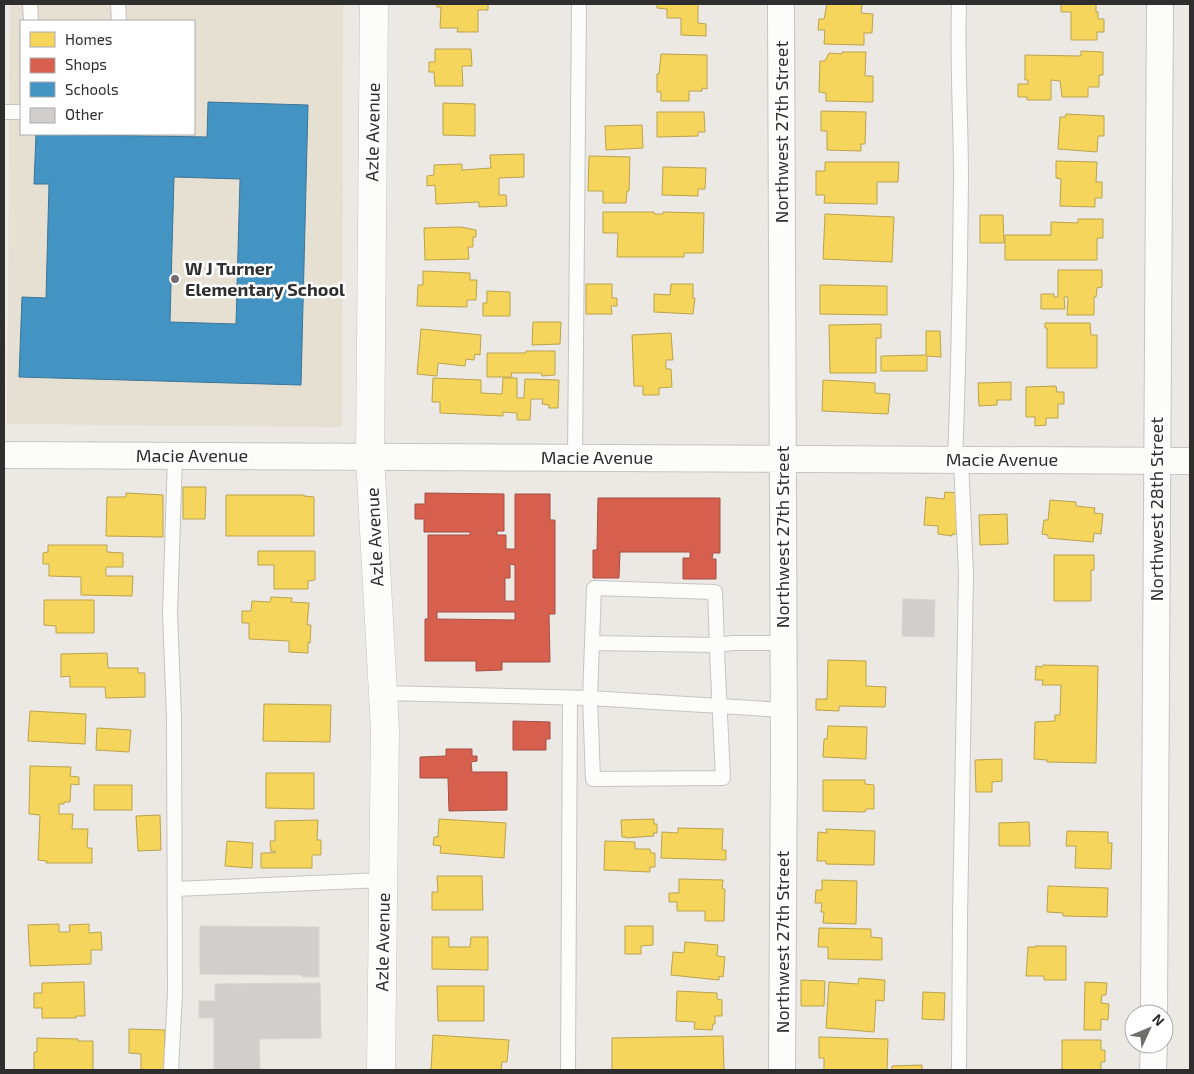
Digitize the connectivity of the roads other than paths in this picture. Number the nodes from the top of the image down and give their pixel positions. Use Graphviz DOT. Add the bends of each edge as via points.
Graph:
graph roads {
  1 [pos="30,4"];
  2 [pos="118,4"];
  3 [pos="374,4"];
  4 [pos="579,4"];
  5 [pos="781,4"];
  6 [pos="959,4"];
  7 [pos="1160,4"];
  8 [pos="31,20"];
  9 [pos="119,20"];
  10 [pos="4,112"];
  11 [pos="20,112"];
  12 [pos="4,455"];
  13 [pos="175,456"];
  14 [pos="370,457"];
  15 [pos="574,458"];
  16 [pos="783,459"];
  17 [pos="958,460"];
  18 [pos="1157,460"];
  19 [pos="1190,460"];
  20 [pos="592,643"];
  21 [pos="783,643"];
  22 [pos="717,645"];
  23 [pos="383,693"];
  24 [pos="570,698"];
  25 [pos="590,698"];
  26 [pos="720,708"];
  27 [pos="784,710"];
  28 [pos="383,880"];
  29 [pos="175,889"];
  30 [pos="1154,1004"];
  31 [pos="1154,1054"];
  32 [pos="171,1070"];
  33 [pos="381,1070"];
  34 [pos="568,1070"];
  35 [pos="782,1070"];
  36 [pos="959,1070"];
  37 [pos="1153,1070"];
  1 -- 8 [label="lane"];
  2 -- 9 [label="lane"];
  3 -- 14 [label="main road, Azle Avenue"];
  4 -- 15 [label="lane"];
  5 -- 16 [label="street, Northwest 27th Street"];
  6 -- 17 [label="lane"];
  7 -- 18 [label="street, Northwest 28th Street"];
  10 -- 11 [label="lane"];
  12 -- 13 [label="street, Macie Avenue"];
  13 -- 14 [label="street, Macie Avenue"];
  13 -- 29 [label="lane" via="170,613"];
  14 -- 15 [label="street, Macie Avenue"];
  14 -- 23 [label="main road, Azle Avenue"];
  15 -- 16 [label="street, Macie Avenue"];
  16 -- 17 [label="street, Macie Avenue"];
  16 -- 21 [label="street, Northwest 27th Street"];
  17 -- 18 [label="street, Macie Avenue"];
  17 -- 36 [label="lane" via="966,574"];
  18 -- 19 [label="street, Macie Avenue"];
  18 -- 30 [label="street, Northwest 28th Street"];
  20 -- 22 [label="lane"];
  20 -- 22 [label="lane" via="594,588 715,592"];
  20 -- 25 [label="lane"];
  21 -- 22 [label="lane"];
  21 -- 27 [label="street, Northwest 27th Street"];
  22 -- 26 [label="lane"];
  23 -- 24 [label="lane"];
  23 -- 28 [label="main road, Azle Avenue"];
  24 -- 25 [label="lane"];
  24 -- 34 [label="lane"];
  25 -- 26 [label="lane"];
  25 -- 26 [label="lane" via="592,780 723,778"];
  26 -- 27 [label="lane"];
  27 -- 35 [label="street, Northwest 27th Street"];
  28 -- 29 [label="lane"];
  28 -- 33 [label="main road, Azle Avenue"];
  29 -- 32 [label="lane"];
  31 -- 37 [label="street"];
}
